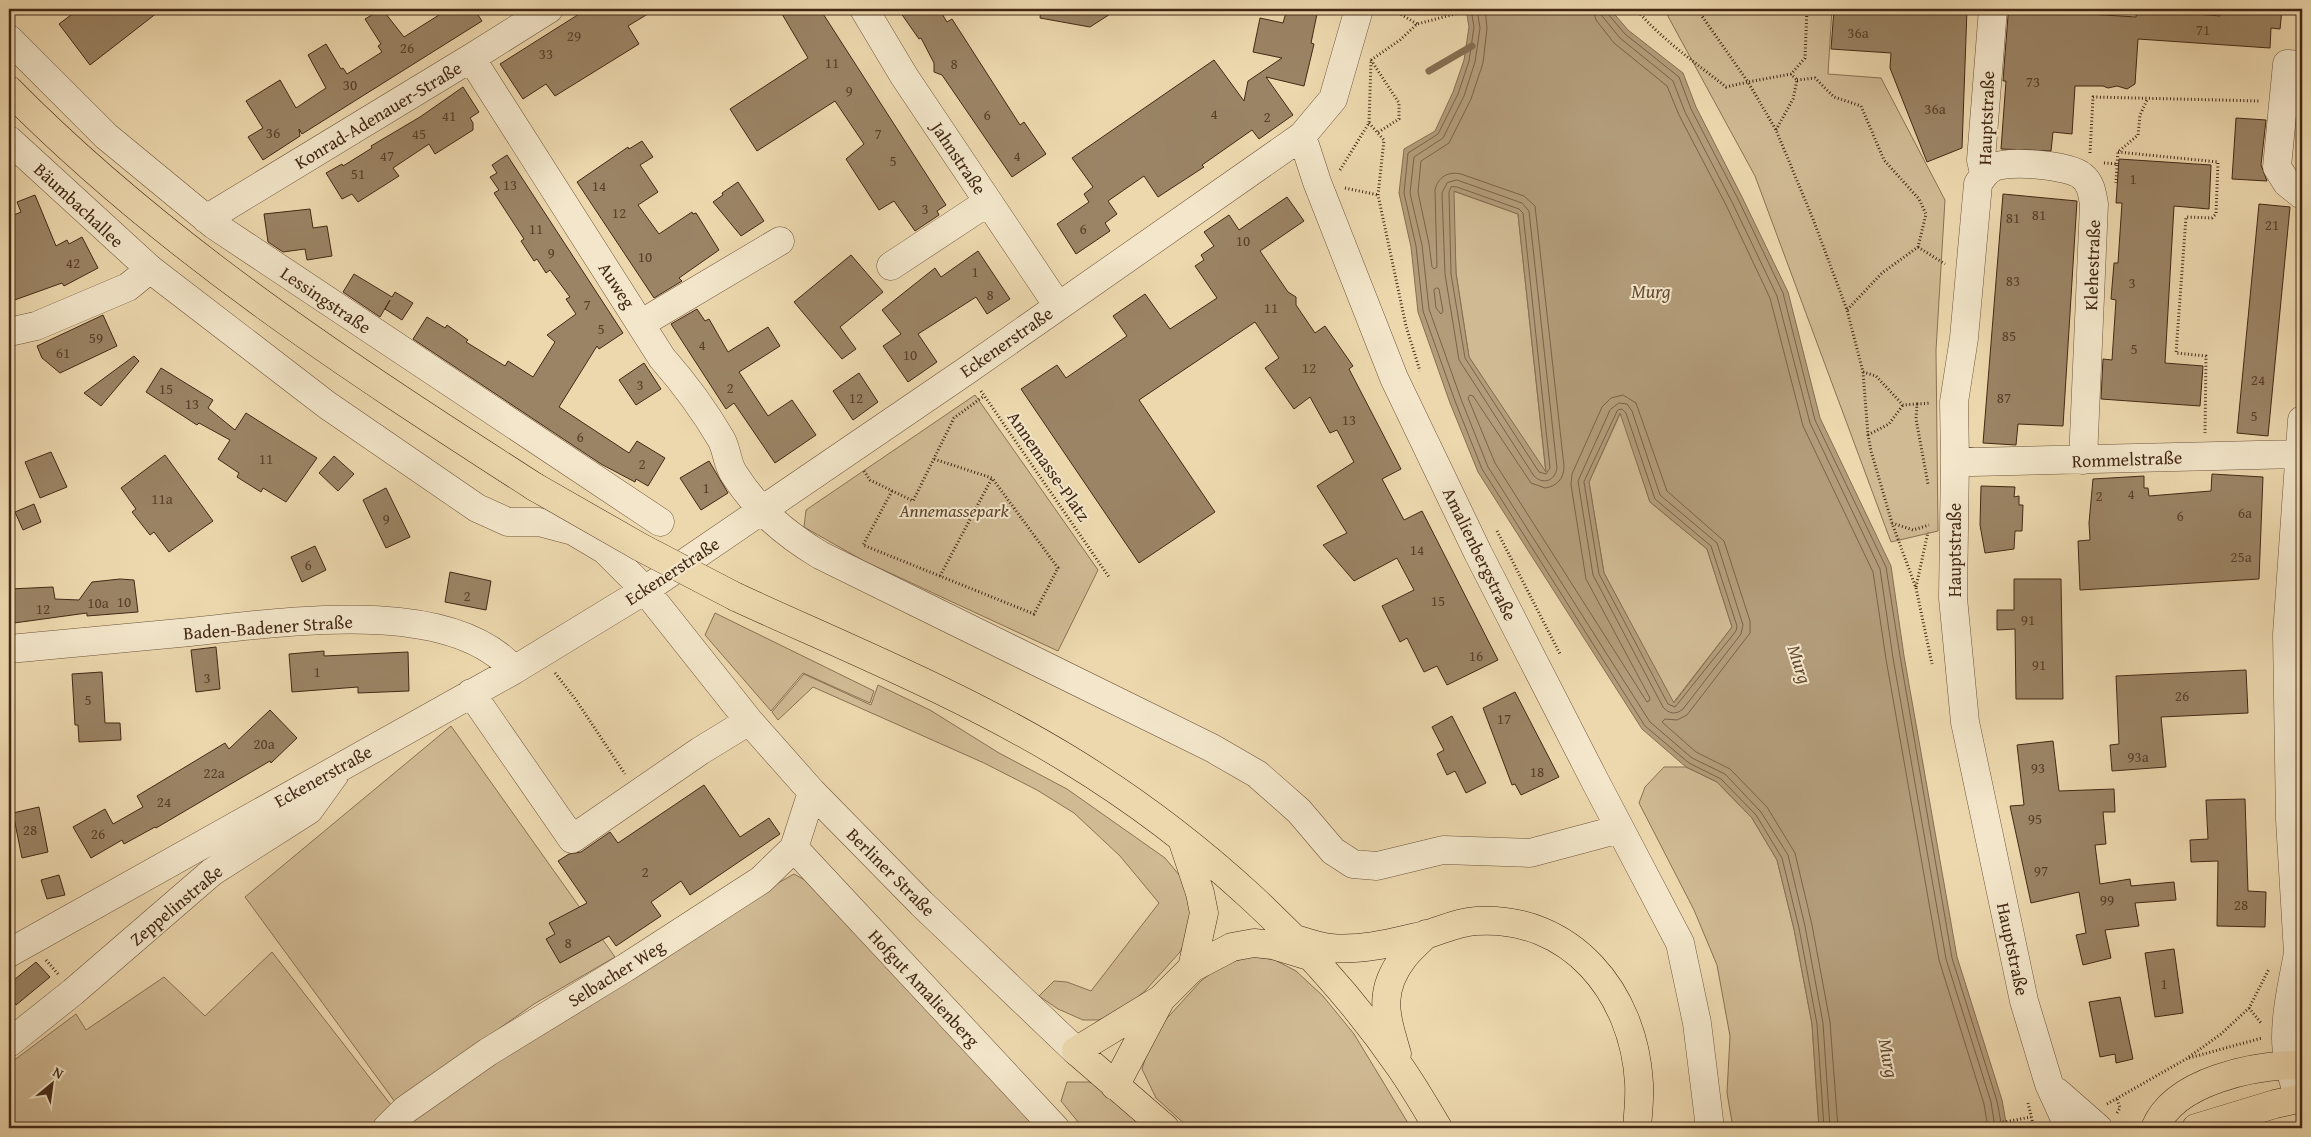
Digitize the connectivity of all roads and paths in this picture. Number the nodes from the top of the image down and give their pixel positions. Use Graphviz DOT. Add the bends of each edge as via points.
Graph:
graph roads {
  1 [pos="549,9"];
  2 [pos="864,9"];
  3 [pos="1359,9"];
  4 [pos="1392,9"];
  5 [pos="1474,9"];
  6 [pos="1636,9"];
  7 [pos="1697,9"];
  8 [pos="1807,9"];
  9 [pos="1993,9"];
  10 [pos="1416,24"];
  11 [pos="13,43"];
  12 [pos="471,58"];
  13 [pos="1371,60"];
  14 [pos="2302,65"];
  15 [pos="1791,74"];
  16 [pos="1798,80"];
  17 [pos="1748,82"];
  18 [pos="9,90"];
  19 [pos="2147,100"];
  20 [pos="2284,102"];
  21 [pos="1369,123"];
  22 [pos="1776,130"];
  23 [pos="1377,133"];
  24 [pos="1302,136"];
  25 [pos="9,140"];
  26 [pos="2118,152"];
  27 [pos="2090,159"];
  28 [pos="2107,164"];
  29 [pos="1984,173"];
  30 [pos="1317,182"];
  31 [pos="2295,189"];
  32 [pos="988,202"];
  33 [pos="206,219"];
  34 [pos="780,241"];
  35 [pos="1918,247"];
  36 [pos="1946,264"];
  37 [pos="891,266"];
  38 [pos="150,270"];
  39 [pos="1058,306"];
  40 [pos="1846,310"];
  41 [pos="642,323"];
  42 [pos="9,332"];
  43 [pos="966,370"];
  44 [pos="1863,372"];
  45 [pos="1423,379"];
  46 [pos="984,396"];
  47 [pos="1903,405"];
  48 [pos="2302,420"];
  49 [pos="849,451"];
  50 [pos="2299,454"];
  51 [pos="2204,456"];
  52 [pos="934,460"];
  53 [pos="1956,460"];
  54 [pos="2083,460"];
  55 [pos="992,478"];
  56 [pos="1929,487"];
  57 [pos="892,490"];
  58 [pos="762,511"];
  59 [pos="1929,519"];
  60 [pos="660,522"];
  61 [pos="1892,523"];
  62 [pos="1493,524"];
  63 [pos="1929,527"];
  64 [pos="940,576"];
  65 [pos="1109,577"];
  66 [pos="1916,588"];
  67 [pos="645,590"];
  68 [pos="9,649"];
  69 [pos="1561,654"];
  70 [pos="514,670"];
  71 [pos="554,671"];
  72 [pos="471,693"];
  73 [pos="749,721"];
  74 [pos="340,767"];
  75 [pos="812,792"];
  76 [pos="637,794"];
  77 [pos="1620,829"];
  78 [pos="1182,839"];
  79 [pos="794,848"];
  80 [pos="1426,934"];
  81 [pos="19,947"];
  82 [pos="1299,947"];
  83 [pos="2300,961"];
  84 [pos="1192,968"];
  85 [pos="73,992"];
  86 [pos="1161,999"];
  87 [pos="9,1043"];
  88 [pos="1076,1051"];
  89 [pos="2296,1065"];
  90 [pos="1401,1067"];
  91 [pos="2049,1084"];
  92 [pos="1115,1086"];
  93 [pos="2101,1098"];
  94 [pos="2117,1099"];
  95 [pos="2300,1099"];
  96 [pos="2109,1101"];
  97 [pos="388,1128"];
  98 [pos="1055,1128"];
  99 [pos="1165,1128"];
  100 [pos="1438,1128"];
  101 [pos="1637,1128"];
  102 [pos="1710,1128"];
  103 [pos="1972,1128"];
  104 [pos="2034,1128"];
  105 [pos="2069,1128"];
  106 [pos="2098,1128"];
  107 [pos="2155,1128"];
  108 [pos="2196,1128"];
  1 -- 12 [label="street, Konrad-Adenauer-Straße"];
  2 -- 32 [label="street, Jahnstraße" via="904,76"];
  3 -- 24 [label="street" via="1332,99"];
  4 -- 10 [label="path"];
  5 -- 10 [label="path"];
  6 -- 17 [label="path" via="1726,87"];
  7 -- 17 [label="path"];
  8 -- 15 [label="path" via="1805,58"];
  9 -- 29 [label="street, Hauptstraße" via="1981,160"];
  10 -- 13 [label="path"];
  11 -- 33 [label="street, Lessingstraße" via="106,136"];
  12 -- 33 [label="street, Konrad-Adenauer-Straße"];
  12 -- 41 [label="street, Auweg"];
  13 -- 21 [label="path"];
  13 -- 23 [label="path" via="1399,103 1399,119"];
  14 -- 20 [label="street" via="2287,64"];
  15 -- 16 [label="path"];
  15 -- 17 [label="path"];
  16 -- 22 [label="path" via="1793,99"];
  16 -- 35 [label="path" via="1816,78 1834,97 1862,106 1884,160 1919,199 1926,214"];
  17 -- 22 [label="path"];
  18 -- 78 [label="main road, bridge" via="125,198 224,276 324,349 535,487 736,597 1007,724 1118,791"];
  19 -- 20 [label="path"];
  19 -- 26 [label="path" via="2140,115 2138,136"];
  19 -- 27 [label="path" via="2093,97"];
  20 -- 31 [label="street" via="2277,167"];
  21 -- 23 [label="path"];
  21 -- 30 [label="path" via="1341,169"];
  22 -- 40 [label="path" via="1813,218"];
  23 -- 45 [label="path" via="1384,140 1378,195 1406,326"];
  24 -- 30 [label="street, Amalienbergstraße"];
  24 -- 39 [label="street, Eckenerstraße"];
  25 -- 38 [label="street, Bäumbachallee"];
  26 -- 28 [label="path" via="2115,164"];
  26 -- 51 [label="path" via="2218,162 2216,214 2212,218 2186,217 2176,353 2206,356"];
  29 -- 53 [label="street, Hauptstraße" via="1978,184 1964,338 1954,402"];
  29 -- 54 [label="street, Klehestraße" via="1995,166 2009,164 2061,168 2082,175 2091,187 2094,204"];
  30 -- 77 [label="street, Amalienbergstraße" via="1394,378 1483,562"];
  32 -- 37 [label="street"];
  32 -- 39 [label="street, Jahnstraße"];
  33 -- 60 [label="street, Lessingstraße"];
  34 -- 41 [label="street"];
  35 -- 36 [label="path"];
  35 -- 40 [label="path" via="1882,273"];
  38 -- 42 [label="street" via="128,287 36,326"];
  38 -- 67 [label="street" via="327,405 477,508 508,522 539,522 573,531 605,550"];
  39 -- 43 [label="street, Eckenerstraße"];
  40 -- 44 [label="path"];
  41 -- 58 [label="street, Auweg" via="662,358 682,381 722,440 733,473"];
  43 -- 46 [label="path, Annemasse-Platz"];
  43 -- 49 [label="street, Eckenerstraße"];
  44 -- 47 [label="path" via="1876,376"];
  44 -- 47 [label="path" via="1868,434 1889,424"];
  46 -- 52 [label="path" via="954,418"];
  46 -- 65 [label="path, Annemasse-Platz"];
  47 -- 56 [label="path" via="1917,404 1916,419"];
  48 -- 50 [label="street"];
  49 -- 57 [label="path" via="870,480"];
  49 -- 58 [label="street, Eckenerstraße"];
  50 -- 51 [label="street, Rommelstraße"];
  50 -- 83 [label="street" via="2287,634 2290,820"];
  51 -- 54 [label="street, Rommelstraße"];
  52 -- 55 [label="path"];
  52 -- 57 [label="path" via="914,501"];
  53 -- 54 [label="street, Rommelstraße"];
  53 -- 91 [label="street, Hauptstraße" via="1953,598 1966,722 2024,1001"];
  55 -- 64 [label="path"];
  55 -- 64 [label="path" via="1058,568 1034,614"];
  57 -- 64 [label="path" via="863,545"];
  58 -- 67 [label="street, Eckenerstraße"];
  58 -- 77 [label="street, Auweg" via="790,537 820,555 1212,748 1257,774 1300,811 1333,851 1353,864 1377,866 1443,850 1530,853"];
  59 -- 63 [label="path"];
  61 -- 63 [label="path" via="1913,530"];
  62 -- 69 [label="path"];
  63 -- 66 [label="path"];
  67 -- 70 [label="street, Eckenerstraße"];
  67 -- 73 [label="street, Berliner Straße"];
  68 -- 70 [label="street, Baden-Badener Straße" via="323,620 383,620 439,630 480,642 503,657"];
  70 -- 72 [label="street, Eckenerstraße"];
  71 -- 76 [label="path"];
  72 -- 74 [label="street, Eckenerstraße"];
  72 -- 76 [label="street" via="572,839"];
  73 -- 75 [label="street, Berliner Straße"];
  73 -- 76 [label="street"];
  74 -- 81 [label="street, Eckenerstraße"];
  74 -- 85 [label="street, Zeppelinstraße" via="309,810 212,872"];
  75 -- 79 [label="street, Selbacher Weg"];
  75 -- 88 [label="street, Berliner Straße" via="922,904"];
  77 -- 102 [label="street, Amalienbergstraße" via="1680,943 1697,1023"];
  78 -- 82 [label="main road" via="1249,896"];
  78 -- 84 [label="main road" via="1204,913"];
  79 -- 97 [label="street, Selbacher Weg" via="760,880 488,1052 405,1110"];
  79 -- 98 [label="street, Hofgut Amalienberg"];
  80 -- 82 [label="main road" via="1348,949"];
  80 -- 90 [label="main road" via="1394,972 1385,995 1388,1022"];
  80 -- 101 [label="main road" via="1475,921 1510,921 1540,930 1571,946 1594,968 1621,1006 1633,1045 1639,1083"];
  81 -- 85 [label="path"];
  82 -- 84 [label="main road" via="1254,943 1232,947"];
  82 -- 90 [label="main road"];
  83 -- 89 [label="street" via="2286,1039"];
  83 -- 94 [label="path" via="2268,969 2249,1008 2221,1034 2186,1059"];
  84 -- 86 [label="main road"];
  85 -- 87 [label="street, Zeppelinstraße"];
  86 -- 88 [label="main road"];
  86 -- 92 [label="main road"];
  88 -- 92 [label="main road, Berliner Straße"];
  89 -- 95 [label="street"];
  89 -- 107 [label="main road" via="2249,1071 2210,1082 2180,1097"];
  90 -- 100 [label="main road"];
  91 -- 105 [label="street, Hauptstraße"];
  91 -- 106 [label="street"];
  92 -- 99 [label="main road, Berliner Straße"];
  93 -- 96 [label="path"];
  95 -- 108 [label="main road"];
  103 -- 104 [label="path" via="2031,1117"];
}
